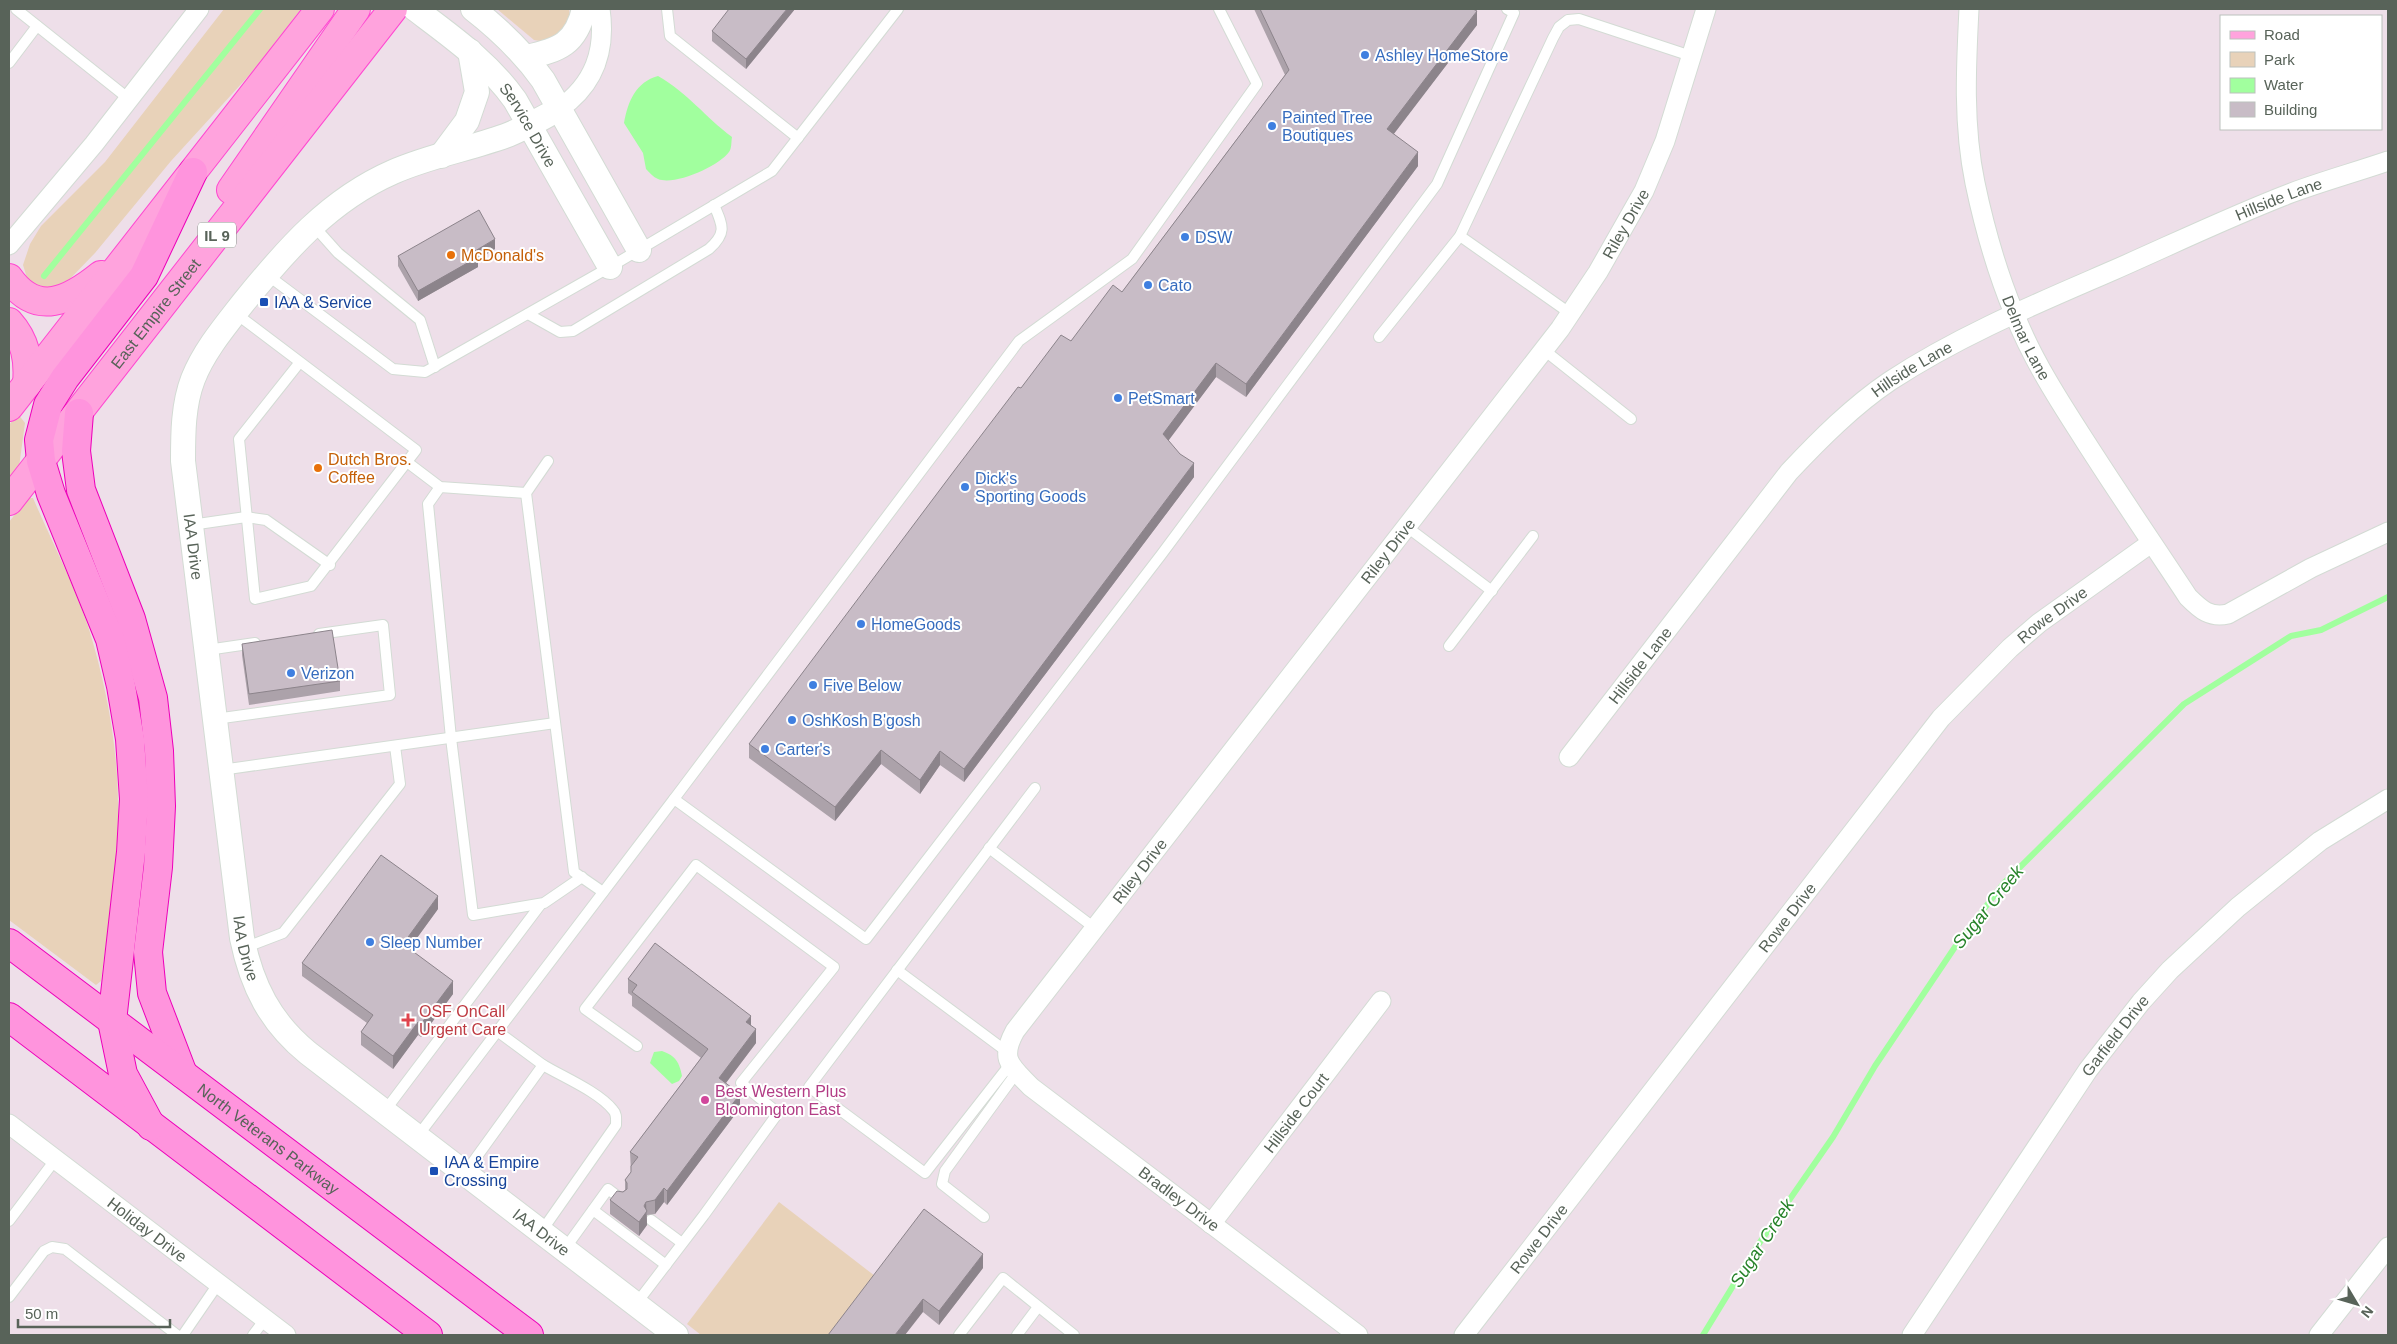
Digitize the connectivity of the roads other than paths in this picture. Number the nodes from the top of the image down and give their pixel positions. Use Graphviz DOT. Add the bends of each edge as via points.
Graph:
graph roads {
  1 [pos="16,9"];
  2 [pos="198,9"];
  3 [pos="320,9"];
  4 [pos="356,9"];
  5 [pos="393,9"];
  6 [pos="415,9"];
  7 [pos="472,9"];
  8 [pos="584,9"];
  9 [pos="600,9"];
  10 [pos="667,9"];
  11 [pos="898,9"];
  12 [pos="1219,9"];
  13 [pos="1508,9"];
  14 [pos="1706,9"];
  15 [pos="1969,9"];
  16 [pos="37,26"];
  17 [pos="470,51"];
  18 [pos="1691,56"];
  19 [pos="527,57"];
  20 [pos="9,63"];
  21 [pos="129,99"];
  22 [pos="560,109"];
  23 [pos="528,125"];
  24 [pos="798,138"];
  25 [pos="441,156"];
  26 [pos="2388,161"];
  27 [pos="193,172"];
  28 [pos="714,206"];
  29 [pos="312,224"];
  30 [pos="1460,236"];
  31 [pos="212,242"];
  32 [pos="9,245"];
  33 [pos="639,250"];
  34 [pos="132,251"];
  35 [pos="610,267"];
  36 [pos="266,274"];
  37 [pos="9,278"];
  38 [pos="235,313"];
  39 [pos="528,314"];
  40 [pos="1570,314"];
  41 [pos="2014,314"];
  42 [pos="9,322"];
  43 [pos="1379,337"];
  44 [pos="1544,350"];
  45 [pos="300,362"];
  46 [pos="436,366"];
  47 [pos="27,384"];
  48 [pos="9,407"];
  49 [pos="79,413"];
  50 [pos="1631,419"];
  51 [pos="41,461"];
  52 [pos="548,461"];
  53 [pos="407,462"];
  54 [pos="440,487"];
  55 [pos="526,492"];
  56 [pos="9,501"];
  57 [pos="246,517"];
  58 [pos="191,526"];
  59 [pos="1407,527"];
  60 [pos="2388,532"];
  61 [pos="1534,536"];
  62 [pos="2152,543"];
  63 [pos="330,564"];
  64 [pos="1492,591"];
  65 [pos="305,636"];
  66 [pos="266,642"];
  67 [pos="1449,646"];
  68 [pos="206,650"];
  69 [pos="215,719"];
  70 [pos="555,723"];
  71 [pos="451,738"];
  72 [pos="396,746"];
  73 [pos="1569,757"];
  74 [pos="222,770"];
  75 [pos="1035,788"];
  76 [pos="674,799"];
  77 [pos="2388,799"];
  78 [pos="989,848"];
  79 [pos="582,877"];
  80 [pos="603,892"];
  81 [pos="541,904"];
  82 [pos="1096,929"];
  83 [pos="9,943"];
  84 [pos="244,948"];
  85 [pos="897,970"];
  86 [pos="1381,1001"];
  87 [pos="9,1017"];
  88 [pos="112,1021"];
  89 [pos="497,1032"];
  90 [pos="637,1046"];
  91 [pos="1010,1061"];
  92 [pos="543,1065"];
  93 [pos="183,1074"];
  94 [pos="384,1112"];
  95 [pos="151,1126"];
  96 [pos="11,1130"];
  97 [pos="417,1137"];
  98 [pos="55,1160"];
  99 [pos="465,1173"];
  100 [pos="621,1199"];
  101 [pos="593,1210"];
  102 [pos="984,1217"];
  103 [pos="651,1220"];
  104 [pos="9,1221"];
  105 [pos="1211,1224"];
  106 [pos="541,1232"];
  107 [pos="682,1243"];
  108 [pos="2388,1247"];
  109 [pos="564,1250"];
  110 [pos="666,1265"];
  111 [pos="218,1284"];
  112 [pos="9,1297"];
  113 [pos="636,1304"];
  114 [pos="1038,1307"];
  115 [pos="265,1319"];
  116 [pos="177,1335"];
  117 [pos="183,1335"];
  118 [pos="253,1335"];
  119 [pos="286,1335"];
  120 [pos="428,1335"];
  121 [pos="529,1335"];
  122 [pos="676,1335"];
  123 [pos="959,1335"];
  124 [pos="1017,1335"];
  125 [pos="1074,1335"];
  126 [pos="1358,1335"];
  127 [pos="1464,1335"];
  128 [pos="1912,1335"];
  129 [pos="2319,1335"];
  1 -- 16 [label="lane"];
  2 -- 21 [label="street"];
  3 -- 27 [label="main road"];
  4 -- 31 [label="main road" via="217,212"];
  5 -- 31 [label="main road, East Empire Street / IL 9"];
  6 -- 17 [label="street, Service Drive"];
  7 -- 19 [label="street"];
  8 -- 19 [label="street" via="580,24 567,43 552,51"];
  9 -- 22 [label="street" via="602,37 597,63 573,100"];
  10 -- 24 [label="lane" via="670,36"];
  11 -- 24 [label="lane"];
  12 -- 76 [label="lane" via="1257,84 1132,259 1018,341"];
  13 -- 76 [label="lane" via="1514,13 1437,184 1161,555 866,938"];
  14 -- 18 [label="street, Riley Drive"];
  15 -- 41 [label="street, Delmar Lane" via="1966,109 1975,182 1998,269"];
  16 -- 20 [label="lane"];
  16 -- 21 [label="lane"];
  17 -- 23 [label="street, Service Drive" via="502,81"];
  17 -- 25 [label="street" via="477,92 467,121"];
  18 -- 30 [label="lane" via="1579,19 1564,23 1534,75"];
  18 -- 40 [label="street, Riley Drive" via="1665,141 1644,191"];
  19 -- 22 [label="street"];
  21 -- 32 [label="street"];
  22 -- 23 [label="street, IAA Drive"];
  22 -- 33 [label="street"];
  23 -- 25 [label="street, IAA Drive" via="506,136"];
  23 -- 35 [label="street, Service Drive"];
  24 -- 28 [label="lane" via="772,171"];
  25 -- 29 [label="street, IAA Drive" via="369,183"];
  26 -- 41 [label="street, Hillside Lane" via="2237,215"];
  27 -- 34 [label="main road"];
  27 -- 51 [label="highway" via="144,276 64,378 48,405 39,440"];
  28 -- 33 [label="lane"];
  28 -- 39 [label="lane" via="723,227 719,240 709,250 573,330 560,332"];
  29 -- 36 [label="street, IAA Drive"];
  29 -- 46 [label="lane" via="338,253 420,320"];
  30 -- 40 [label="lane"];
  30 -- 43 [label="lane"];
  31 -- 49 [label="main road, East Empire Street / IL 9"];
  33 -- 35 [label="lane"];
  34 -- 37 [label="main road" via="85,288 60,301 38,301"];
  34 -- 47 [label="main road"];
  35 -- 39 [label="lane"];
  36 -- 38 [label="street, IAA Drive"];
  36 -- 46 [label="lane" via="393,369 425,372"];
  38 -- 45 [label="lane"];
  38 -- 58 [label="street, IAA Drive" via="200,365 187,402 183,461"];
  39 -- 46 [label="lane"];
  40 -- 44 [label="street, Riley Drive"];
  41 -- 62 [label="street, Delmar Lane" via="2062,406"];
  41 -- 73 [label="street, Hillside Lane" via="1890,381 1818,442 1789,472"];
  42 -- 47 [label="main road" via="27,355"];
  44 -- 50 [label="lane"];
  44 -- 59 [label="street, Riley Drive"];
  45 -- 53 [label="lane" via="416,450"];
  45 -- 57 [label="lane" via="238,439"];
  47 -- 48 [label="main road"];
  49 -- 51 [label="main road, East Empire Street / IL 9"];
  49 -- 93 [label="highway" via="76,451 81,490 131,618 153,698 161,806 148,952 152,993"];
  51 -- 56 [label="main road, East Empire Street / IL 9"];
  51 -- 88 [label="highway" via="51,494 110,639 130,739 134,799 131,852"];
  52 -- 55 [label="lane"];
  53 -- 54 [label="lane"];
  53 -- 63 [label="lane"];
  54 -- 55 [label="lane"];
  54 -- 71 [label="lane" via="428,504"];
  55 -- 70 [label="lane"];
  57 -- 58 [label="lane"];
  57 -- 63 [label="lane" via="266,520"];
  57 -- 63 [label="lane" via="255,599 311,586"];
  58 -- 68 [label="street, IAA Drive"];
  59 -- 64 [label="lane"];
  59 -- 82 [label="street, Riley Drive"];
  60 -- 62 [label="street, Delmar Lane" via="2311,568 2228,614 2214,615 2207,614 2188,597"];
  61 -- 64 [label="lane"];
  62 -- 127 [label="street, Rowe Drive" via="2040,623 2010,648 1941,718"];
  64 -- 67 [label="lane"];
  65 -- 69 [label="lane" via="383,626 390,695"];
  66 -- 68 [label="lane"];
  68 -- 69 [label="street, IAA Drive"];
  69 -- 74 [label="street, IAA Drive"];
  70 -- 71 [label="lane"];
  70 -- 79 [label="lane" via="574,872"];
  71 -- 72 [label="lane"];
  71 -- 81 [label="lane" via="473,915"];
  72 -- 74 [label="lane"];
  72 -- 84 [label="lane" via="400,784 283,933"];
  74 -- 84 [label="street, IAA Drive"];
  75 -- 78 [label="lane"];
  76 -- 80 [label="lane"];
  77 -- 128 [label="street, Garfield Drive" via="2320,841 2238,907 2170,970 2141,1002 2088,1070"];
  78 -- 82 [label="lane"];
  78 -- 85 [label="lane"];
  79 -- 80 [label="lane"];
  79 -- 81 [label="lane"];
  80 -- 89 [label="lane"];
  81 -- 94 [label="lane"];
  82 -- 91 [label="street, Riley Drive" via="1015,1031"];
  83 -- 88 [label="highway, North Veterans Parkway"];
  84 -- 94 [label="street, IAA Drive" via="256,989 280,1028"];
  85 -- 91 [label="lane"];
  85 -- 91 [label="lane" via="809,1087 925,1173"];
  86 -- 105 [label="street, Hillside Court"];
  87 -- 95 [label="highway"];
  88 -- 93 [label="highway, North Veterans Parkway"];
  88 -- 95 [label="highway" via="123,1074"];
  89 -- 92 [label="lane"];
  89 -- 97 [label="lane"];
  90 -- 107 [label="lane" via="585,1008 696,865 834,967 741,1083 778,1113"];
  91 -- 102 [label="lane" via="945,1171 942,1184"];
  91 -- 105 [label="street, Bradley Drive" via="1031,1087"];
  92 -- 99 [label="lane"];
  92 -- 106 [label="lane" via="612,1108 616,1125"];
  93 -- 121 [label="highway, North Veterans Parkway"];
  94 -- 97 [label="street, IAA Drive"];
  95 -- 120 [label="highway"];
  96 -- 98 [label="street, Holiday Drive"];
  97 -- 99 [label="street, IAA Drive"];
  98 -- 104 [label="lane"];
  98 -- 111 [label="street, Holiday Drive"];
  99 -- 106 [label="street, IAA Drive"];
  100 -- 101 [label="lane" via="608,1189"];
  101 -- 109 [label="lane"];
  101 -- 110 [label="lane"];
  103 -- 107 [label="lane"];
  105 -- 126 [label="street, Bradley Drive"];
  106 -- 109 [label="street, IAA Drive"];
  107 -- 110 [label="lane"];
  108 -- 129 [label="street"];
  109 -- 113 [label="street, IAA Drive"];
  110 -- 113 [label="lane"];
  111 -- 115 [label="street, Holiday Drive"];
  111 -- 117 [label="lane"];
  112 -- 116 [label="lane" via="44,1251 52,1247 65,1249"];
  113 -- 122 [label="street, IAA Drive"];
  114 -- 123 [label="lane" via="1003,1278"];
  114 -- 124 [label="lane"];
  114 -- 125 [label="lane"];
  115 -- 118 [label="lane"];
  115 -- 119 [label="street, Holiday Drive"];
}
